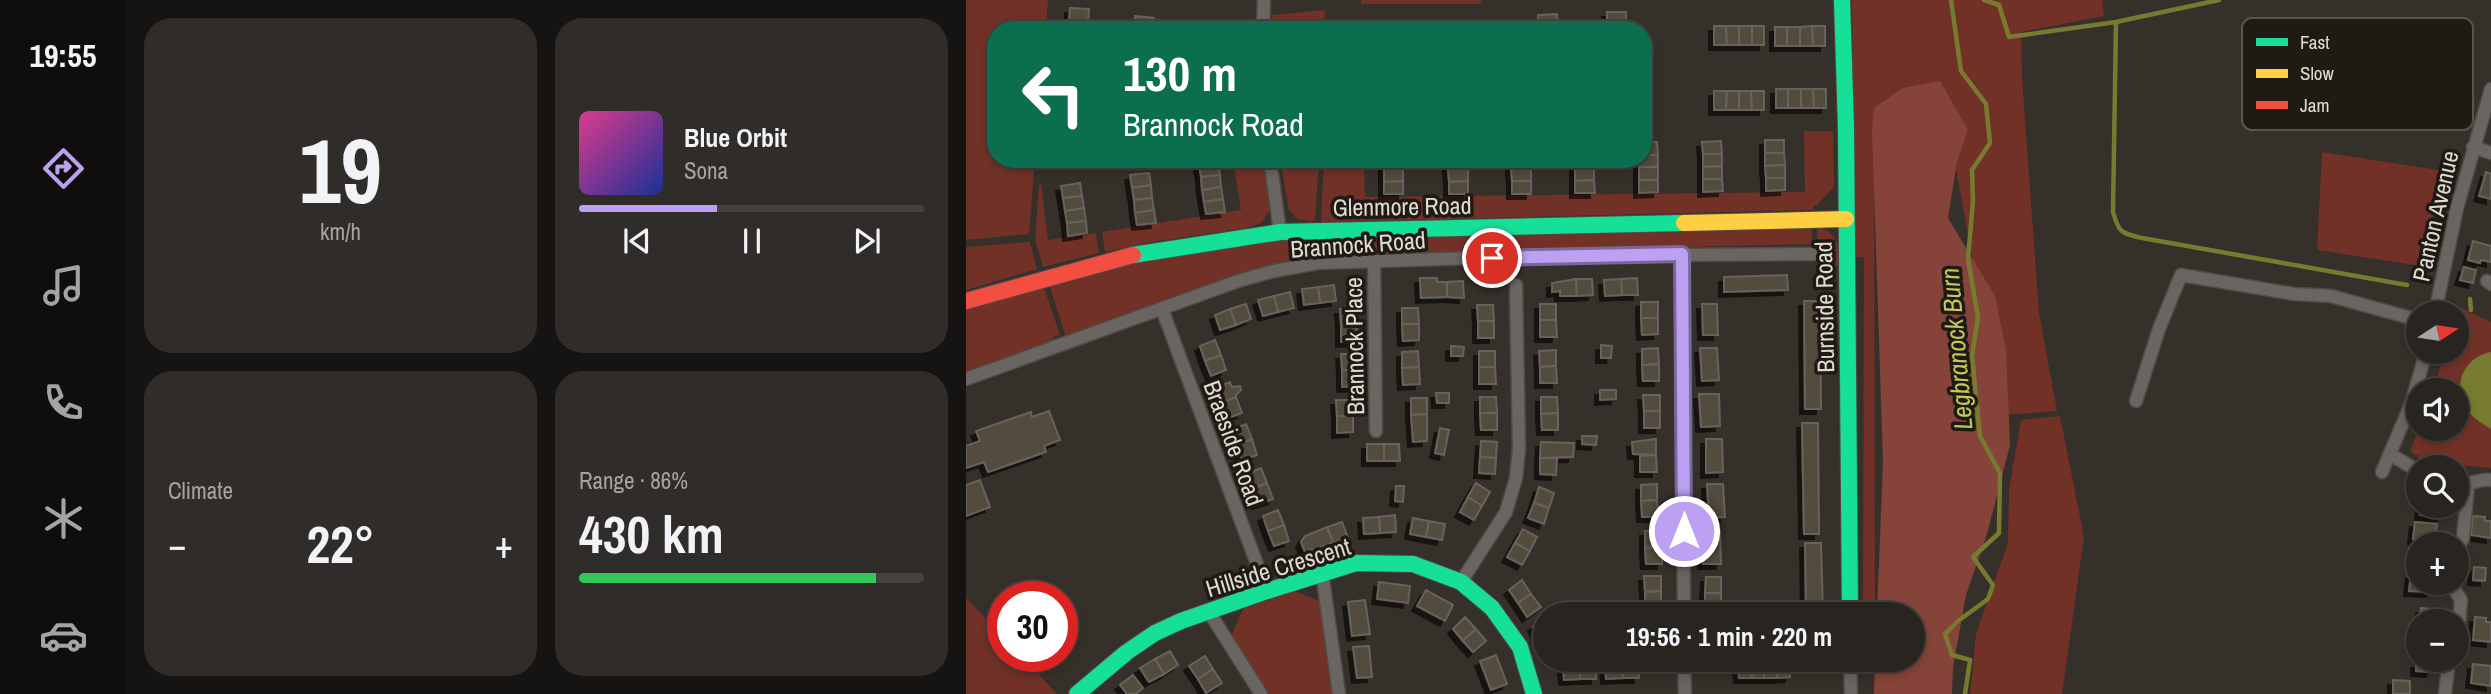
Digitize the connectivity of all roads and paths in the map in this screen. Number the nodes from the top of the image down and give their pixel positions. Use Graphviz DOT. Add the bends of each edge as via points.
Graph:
graph roads {
  1 [pos="1264,0"];
  2 [pos="1842,0"];
  3 [pos="1263,21"];
  4 [pos="2491,89"];
  5 [pos="2473,147"];
  6 [pos="2491,153"];
  7 [pos="1271,168"];
  8 [pos="1846,219"];
  9 [pos="1280,232"];
  10 [pos="1682,254"];
  11 [pos="1814,254"];
  12 [pos="1374,261"];
  13 [pos="1516,285"];
  14 [pos="966,301"];
  15 [pos="2438,301"];
  16 [pos="1162,309"];
  17 [pos="2406,317"];
  18 [pos="2423,364"];
  19 [pos="966,379"];
  20 [pos="2136,401"];
  21 [pos="1376,431"];
  22 [pos="2390,454"];
  23 [pos="2406,464"];
  24 [pos="2382,472"];
  25 [pos="2491,480"];
  26 [pos="2469,483"];
  27 [pos="1322,572"];
  28 [pos="1461,582"];
  29 [pos="1267,591"];
  30 [pos="1684,602"];
  31 [pos="1850,602"];
  32 [pos="1209,612"];
  33 [pos="1684,672"];
  34 [pos="1850,672"];
  35 [pos="2448,672"];
  36 [pos="1077,694"];
  37 [pos="1261,694"];
  38 [pos="1339,694"];
  39 [pos="1534,694"];
  40 [pos="1685,694"];
  41 [pos="1851,694"];
  42 [pos="2445,694"];
  1 -- 3 [label="street"];
  2 -- 8 [label="street, Burnside Road"];
  4 -- 5 [label="street, Panton Avenue"];
  5 -- 6 [label="street"];
  5 -- 15 [label="street, Panton Avenue"];
  7 -- 9 [label="street"];
  8 -- 9 [label="street, Glenmore Road"];
  8 -- 31 [label="street, Burnside Road"];
  9 -- 14 [label="street, Glenmore Road" via="1139,253"];
  10 -- 11 [label="street, Brannock Road"];
  10 -- 12 [label="street, Brannock Road"];
  10 -- 30 [label="street"];
  12 -- 16 [label="street, Brannock Road" via="1318,263 1274,271"];
  12 -- 21 [label="street, Brannock Place"];
  13 -- 28 [label="street" via="1516,478 1506,512"];
  16 -- 19 [label="street, Brannock Road"];
  16 -- 29 [label="street, Braeside Road"];
  17 -- 20 [label="street" via="2332,296 2181,275"];
  18 -- 22 [label="street"];
  22 -- 23 [label="street"];
  22 -- 24 [label="street"];
  25 -- 26 [label="street"];
  27 -- 28 [label="street, Hillside Crescent" via="1356,563 1413,564"];
  27 -- 29 [label="street, Hillside Crescent"];
  27 -- 38 [label="street"];
  28 -- 39 [label="street, Hillside Crescent" via="1492,608 1520,647"];
  29 -- 32 [label="street, Hillside Crescent"];
  32 -- 36 [label="street, Hillside Crescent" via="1155,633"];
  32 -- 37 [label="street"];
  33 -- 40 [label="street"];
  34 -- 41 [label="street"];
  35 -- 42 [label="street"];
}
